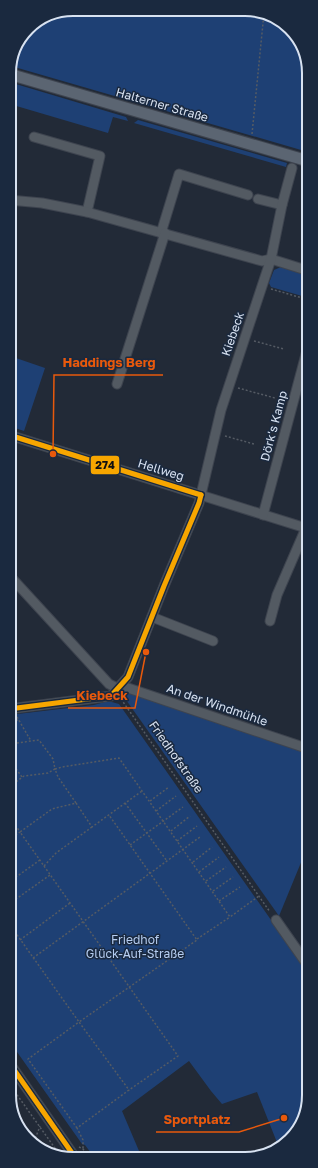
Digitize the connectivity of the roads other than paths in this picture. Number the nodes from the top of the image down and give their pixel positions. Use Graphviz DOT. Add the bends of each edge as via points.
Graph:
graph roads {
  1 [pos="16,76"];
  2 [pos="34,137"];
  3 [pos="302,158"];
  4 [pos="292,168"];
  5 [pos="248,195"];
  6 [pos="258,199"];
  7 [pos="16,201"];
  8 [pos="282,205"];
  9 [pos="87,212"];
  10 [pos="163,233"];
  11 [pos="271,259"];
  12 [pos="302,269"];
  13 [pos="302,366"];
  14 [pos="117,384"];
  15 [pos="16,437"];
  16 [pos="201,495"];
  17 [pos="263,515"];
  18 [pos="302,527"];
  19 [pos="302,540"];
  20 [pos="16,582"];
  21 [pos="152,617"];
  22 [pos="270,621"];
  23 [pos="213,641"];
  24 [pos="117,688"];
  25 [pos="16,708"];
  26 [pos="302,747"];
  27 [pos="276,920"];
  28 [pos="302,957"];
  29 [pos="16,1072"];
  30 [pos="72,1152"];
  1 -- 3 [label="main road, Halterner Straße"];
  2 -- 9 [label="street" via="100,156"];
  4 -- 8 [label="street, Kiebeck"];
  5 -- 10 [label="street" via="179,174"];
  6 -- 8 [label="street"];
  7 -- 9 [label="street"];
  8 -- 11 [label="street, Kiebeck"];
  9 -- 10 [label="street"];
  10 -- 11 [label="street" via="262,261"];
  10 -- 14 [label="street"];
  11 -- 12 [label="street"];
  11 -- 16 [label="street, Kiebeck" via="228,385"];
  13 -- 17 [label="street, Dörk's Kamp"];
  15 -- 16 [label="street, Hellweg"];
  16 -- 17 [label="street, Hellweg"];
  16 -- 21 [label="street, Kiebeck"];
  17 -- 18 [label="street, Hellweg"];
  19 -- 22 [label="street, Hellweg" via="277,595"];
  20 -- 24 [label="street" via="109,684"];
  21 -- 23 [label="street"];
  21 -- 24 [label="street, Kiebeck" via="128,677"];
  24 -- 25 [label="street, Kiebeck" via="111,696"];
  24 -- 26 [label="street, An der Windmühle" via="128,688"];
  27 -- 28 [label="street"];
  29 -- 30 [label="street"];
}
